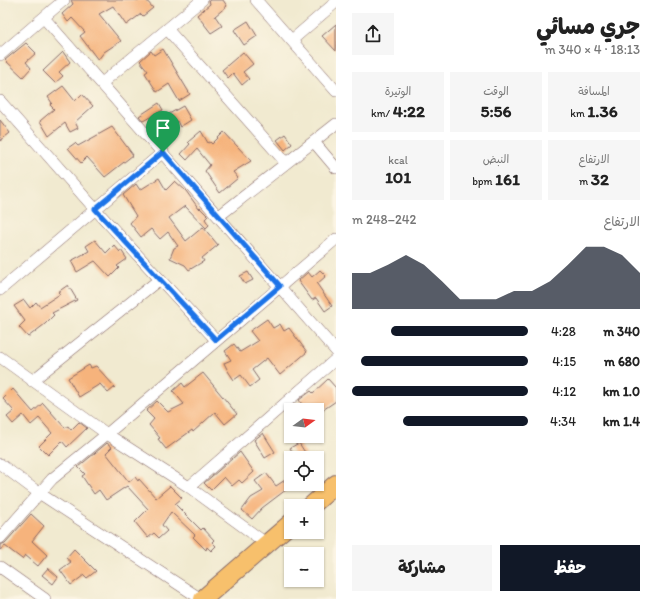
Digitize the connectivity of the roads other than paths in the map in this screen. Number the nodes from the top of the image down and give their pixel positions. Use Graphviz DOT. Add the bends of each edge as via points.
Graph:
graph roads {
  1 [pos="202,0"];
  2 [pos="256,0"];
  3 [pos="58,2"];
  4 [pos="336,2"];
  5 [pos="44,18"];
  6 [pos="167,29"];
  7 [pos="292,40"];
  8 [pos="0,55"];
  9 [pos="102,83"];
  10 [pos="336,91"];
  11 [pos="0,101"];
  12 [pos="336,124"];
  13 [pos="314,142"];
  14 [pos="163,152"];
  15 [pos="286,164"];
  16 [pos="336,168"];
  17 [pos="95,209"];
  18 [pos="219,216"];
  19 [pos="336,239"];
  20 [pos="160,279"];
  21 [pos="280,286"];
  22 [pos="0,290"];
  23 [pos="216,340"];
  24 [pos="336,351"];
  25 [pos="0,357"];
  26 [pos="336,359"];
  27 [pos="32,380"];
  28 [pos="107,434"];
  29 [pos="0,464"];
  30 [pos="336,484"];
  31 [pos="189,487"];
  32 [pos="39,493"];
  33 [pos="319,499"];
  34 [pos="284,529"];
  35 [pos="0,538"];
  36 [pos="267,544"];
  37 [pos="0,567"];
  38 [pos="45,599"];
  39 [pos="202,599"];
  1 -- 6 [label="street"];
  2 -- 7 [label="street"];
  3 -- 5 [label="street"];
  4 -- 7 [label="street"];
  5 -- 8 [label="street"];
  5 -- 9 [label="street"];
  6 -- 9 [label="street"];
  6 -- 15 [label="street"];
  7 -- 10 [label="street"];
  9 -- 14 [label="street"];
  11 -- 17 [label="street"];
  12 -- 13 [label="street"];
  13 -- 15 [label="street"];
  13 -- 16 [label="street"];
  14 -- 17 [label="street"];
  14 -- 18 [label="street"];
  15 -- 18 [label="street"];
  17 -- 20 [label="street"];
  17 -- 22 [label="street"];
  18 -- 21 [label="street"];
  19 -- 21 [label="street"];
  20 -- 23 [label="street"];
  20 -- 27 [label="street"];
  21 -- 23 [label="street"];
  21 -- 24 [label="street"];
  23 -- 28 [label="street"];
  25 -- 27 [label="street"];
  26 -- 31 [label="street"];
  27 -- 28 [label="street"];
  28 -- 31 [label="street"];
  28 -- 32 [label="street" via="64,468"];
  29 -- 32 [label="street"];
  30 -- 33 [label="highway"];
  31 -- 36 [label="street"];
  32 -- 35 [label="street"];
  32 -- 39 [label="street"];
  34 -- 36 [label="highway"];
  36 -- 39 [label="highway"];
  37 -- 38 [label="street"];
}
